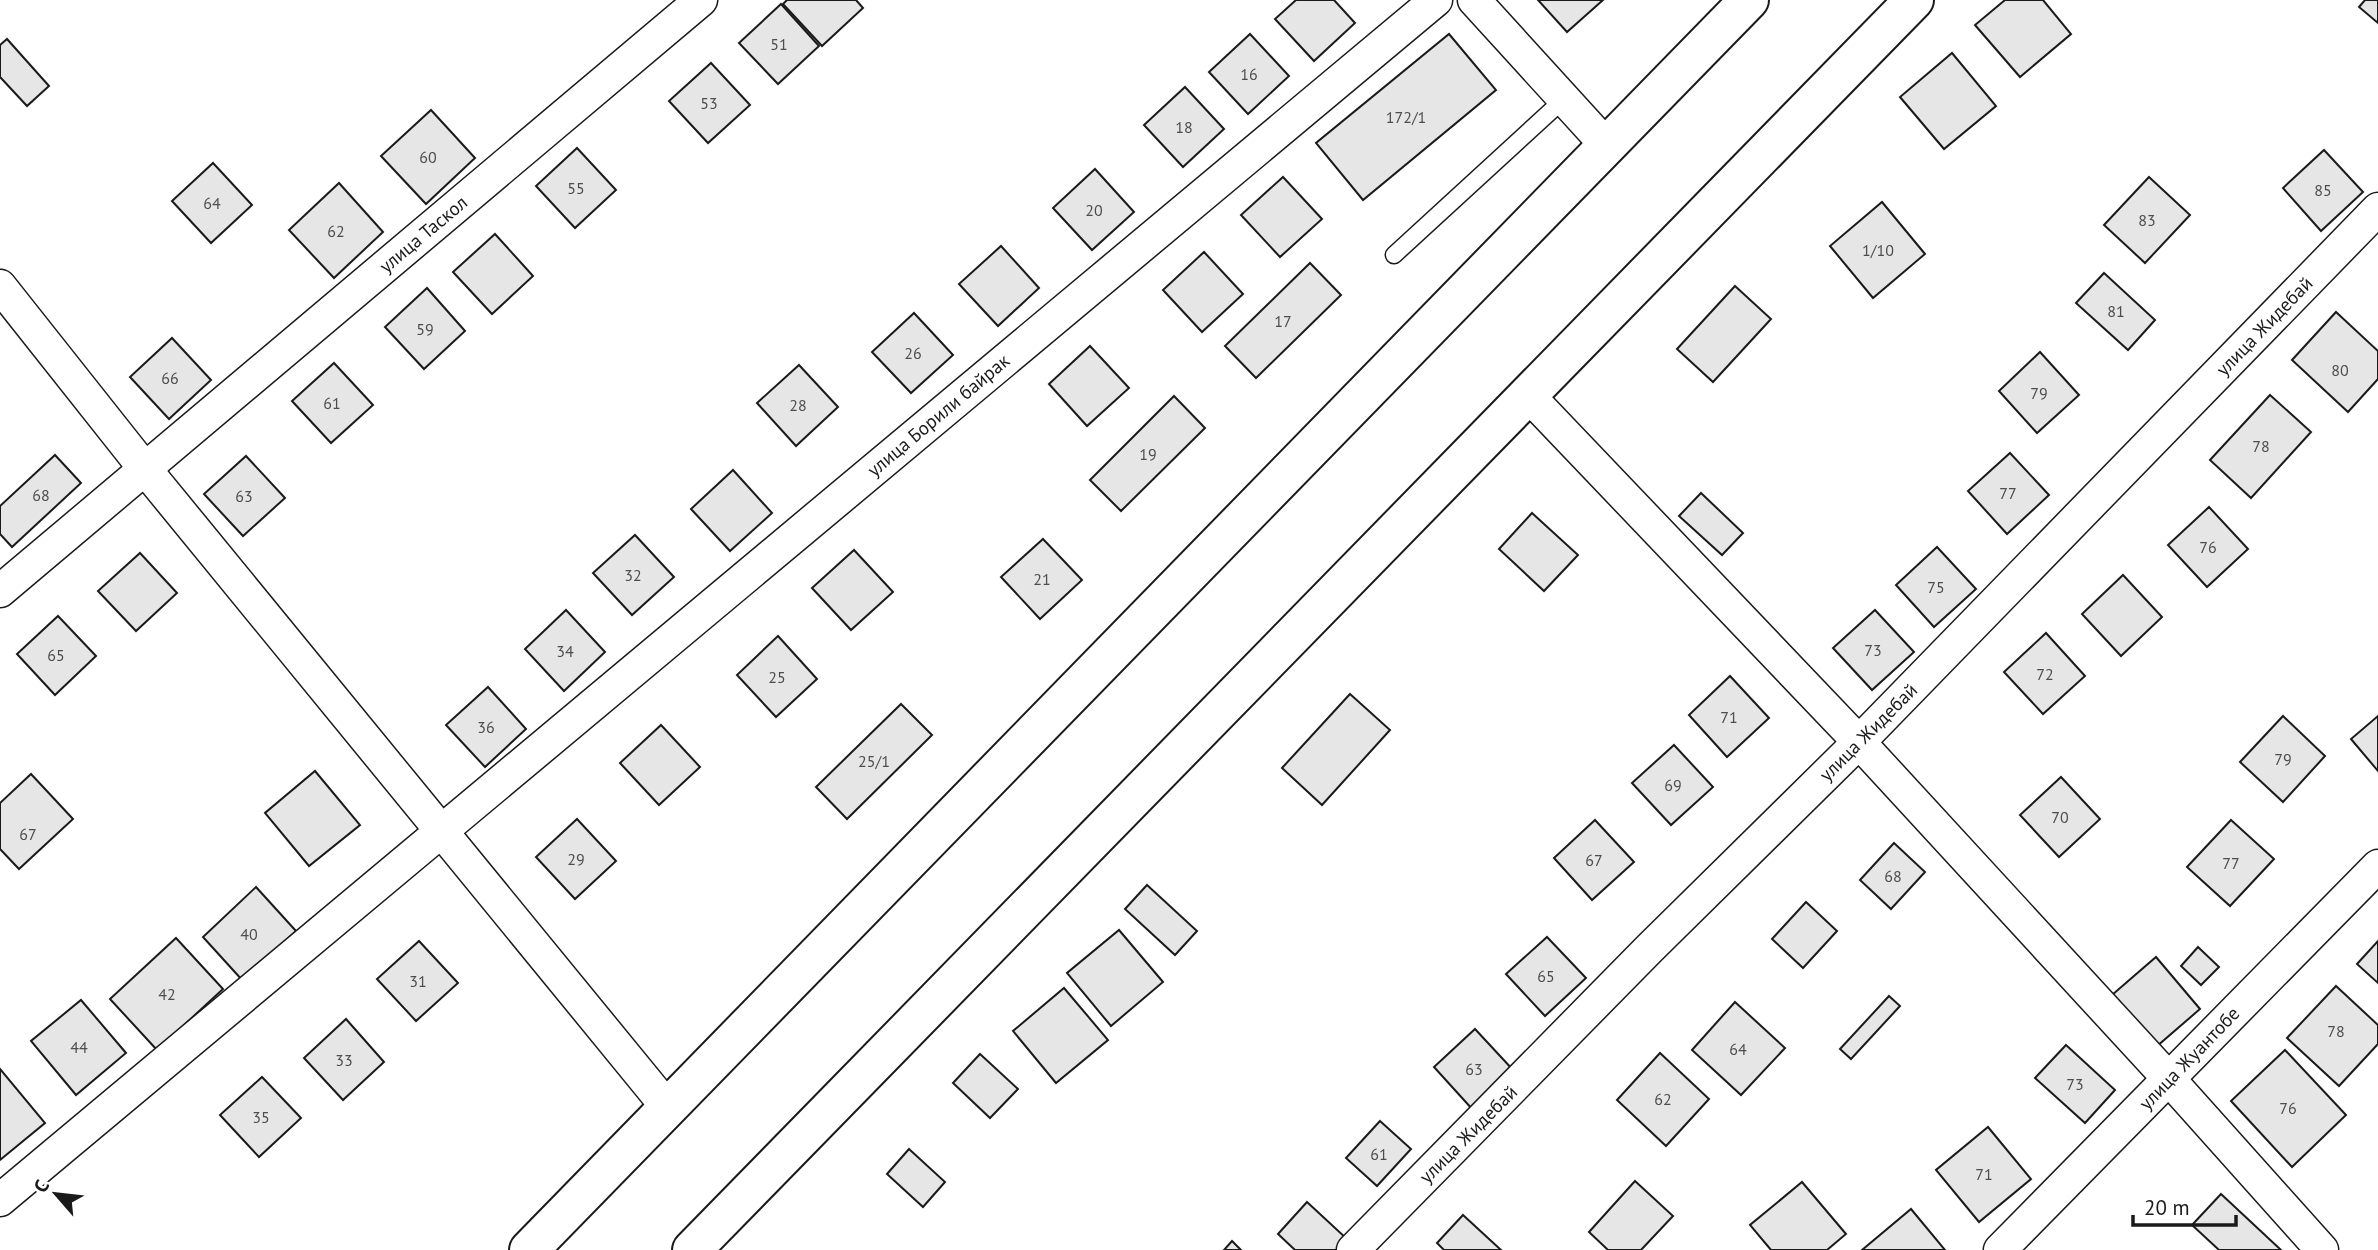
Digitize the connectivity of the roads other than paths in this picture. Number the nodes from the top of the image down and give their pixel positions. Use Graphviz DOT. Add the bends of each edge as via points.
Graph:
graph roads {
  1 [pos="701,0"];
  2 [pos="1436,0"];
  3 [pos="1474,0"];
  4 [pos="1749,0"];
  5 [pos="1914,0"];
  6 [pos="1564,99"];
  7 [pos="1607,146"];
  8 [pos="2378,209"];
  9 [pos="1394,255"];
  10 [pos="0,286"];
  11 [pos="1528,395"];
  12 [pos="145,468"];
  13 [pos="0,591"];
  14 [pos="1859,743"];
  15 [pos="441,831"];
  16 [pos="2378,866"];
  17 [pos="2169,1079"];
  18 [pos="668,1108"];
  19 [pos="0,1200"];
  20 [pos="529,1250"];
  21 [pos="692,1250"];
  22 [pos="1353,1250"];
  23 [pos="2000,1250"];
  24 [pos="2322,1250"];
  1 -- 12 [label="street, улица Таскол"];
  2 -- 15 [label="street, улица Борили байрак"];
  3 -- 6 [label="street"];
  4 -- 7 [label="main road"];
  5 -- 11 [label="main road"];
  6 -- 7 [label="street"];
  6 -- 9 [label="lane"];
  7 -- 18 [label="main road"];
  8 -- 14 [label="street, улица Жидебай"];
  10 -- 12 [label="street"];
  11 -- 14 [label="street"];
  11 -- 21 [label="main road"];
  12 -- 13 [label="street, улица Таскол"];
  12 -- 15 [label="street"];
  14 -- 17 [label="street"];
  14 -- 22 [label="street, улица Жидебай"];
  15 -- 18 [label="street"];
  15 -- 19 [label="street, улица Борили байрак"];
  16 -- 17 [label="street, улица Жуантобе"];
  17 -- 23 [label="street, улица Жуантобе"];
  17 -- 24 [label="street"];
  18 -- 20 [label="main road"];
}
